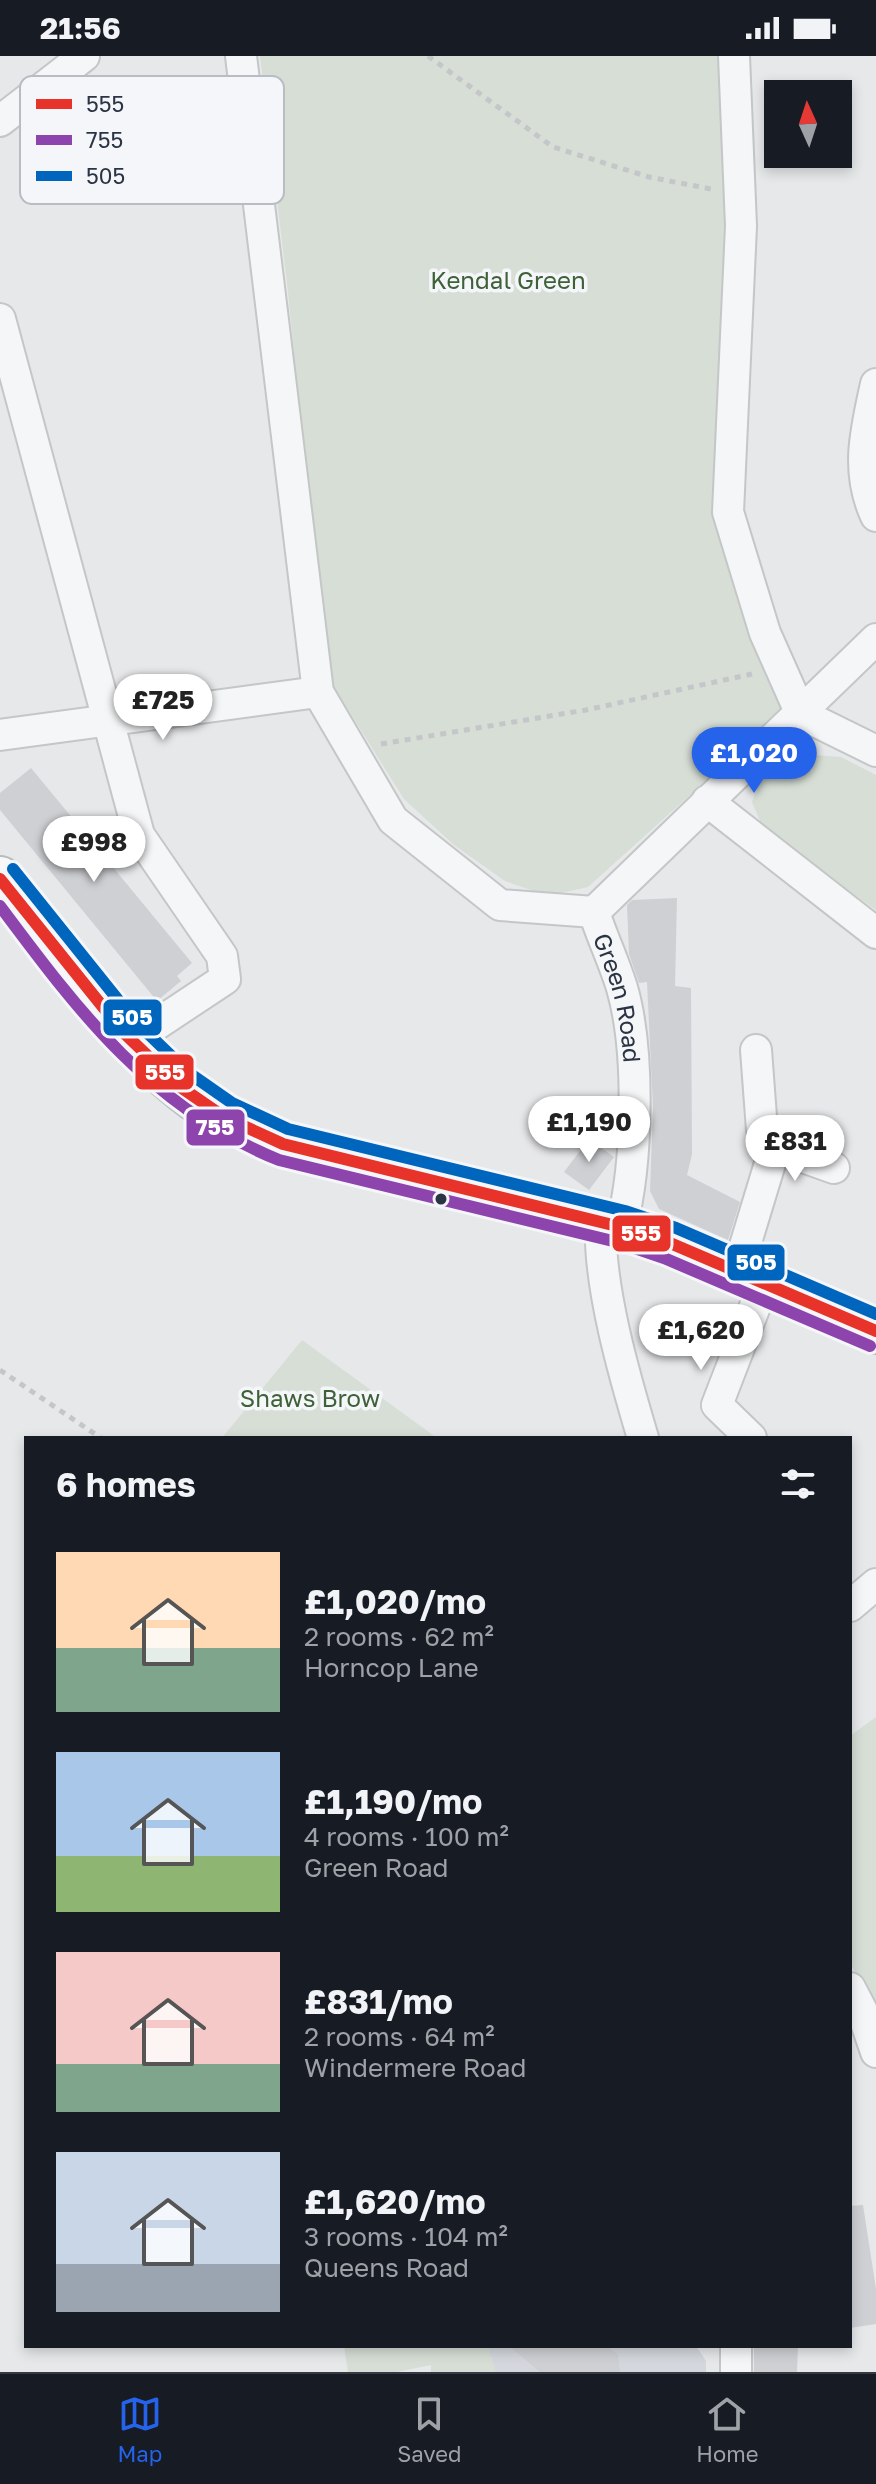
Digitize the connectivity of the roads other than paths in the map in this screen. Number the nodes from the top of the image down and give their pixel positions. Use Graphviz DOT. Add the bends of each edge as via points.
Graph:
graph roads {
  1 [pos="84,56"];
  2 [pos="241,56"];
  3 [pos="734,56"];
  4 [pos="58,76"];
  5 [pos="243,76"];
  6 [pos="20,106"];
  7 [pos="0,121"];
  8 [pos="259,204"];
  9 [pos="0,319"];
  10 [pos="876,384"];
  11 [pos="876,516"];
  12 [pos="876,639"];
  13 [pos="318,692"];
  14 [pos="801,714"];
  15 [pos="107,723"];
  16 [pos="0,735"];
  17 [pos="876,751"];
  18 [pos="707,801"];
  19 [pos="0,879"];
  20 [pos="594,912"];
  21 [pos="876,933"];
  22 [pos="133,1040"];
  23 [pos="756,1050"];
  24 [pos="775,1147"];
  25 [pos="834,1168"];
  26 [pos="611,1225"];
  27 [pos="750,1278"];
  28 [pos="876,1331"];
  29 [pos="643,1436"];
  30 [pos="749,1436"];
  31 [pos="876,1584"];
  32 [pos="852,1604"];
  33 [pos="852,1992"];
  34 [pos="876,2052"];
  35 [pos="736,2348"];
  36 [pos="736,2372"];
  1 -- 4 [label="street"];
  2 -- 5 [label="street"];
  3 -- 14 [label="street" via="741,226 728,512 765,633"];
  6 -- 7 [label="street"];
  8 -- 13 [label="street"];
  9 -- 15 [label="street"];
  10 -- 11 [label="street" via="863,463 866,495"];
  12 -- 14 [label="street"];
  13 -- 15 [label="street"];
  13 -- 20 [label="street" via="393,820 500,905"];
  14 -- 17 [label="street"];
  14 -- 18 [label="street"];
  15 -- 16 [label="street"];
  15 -- 22 [label="street" via="139,835 222,956 225,979"];
  18 -- 20 [label="street"];
  18 -- 21 [label="street"];
  19 -- 22 [label="highway"];
  20 -- 26 [label="street, Green Road" via="622,988 632,1057 633,1158"];
  22 -- 26 [label="highway" via="204,1105 283,1144"];
  23 -- 24 [label="street" via="762,1130"];
  24 -- 25 [label="street"];
  24 -- 27 [label="street"];
  26 -- 27 [label="highway" via="670,1243"];
  26 -- 29 [label="street, Green Road" via="600,1244"];
  27 -- 28 [label="highway"];
  27 -- 30 [label="street" via="717,1405"];
  31 -- 32 [label="street"];
  33 -- 34 [label="street"];
  35 -- 36 [label="street"];
}
